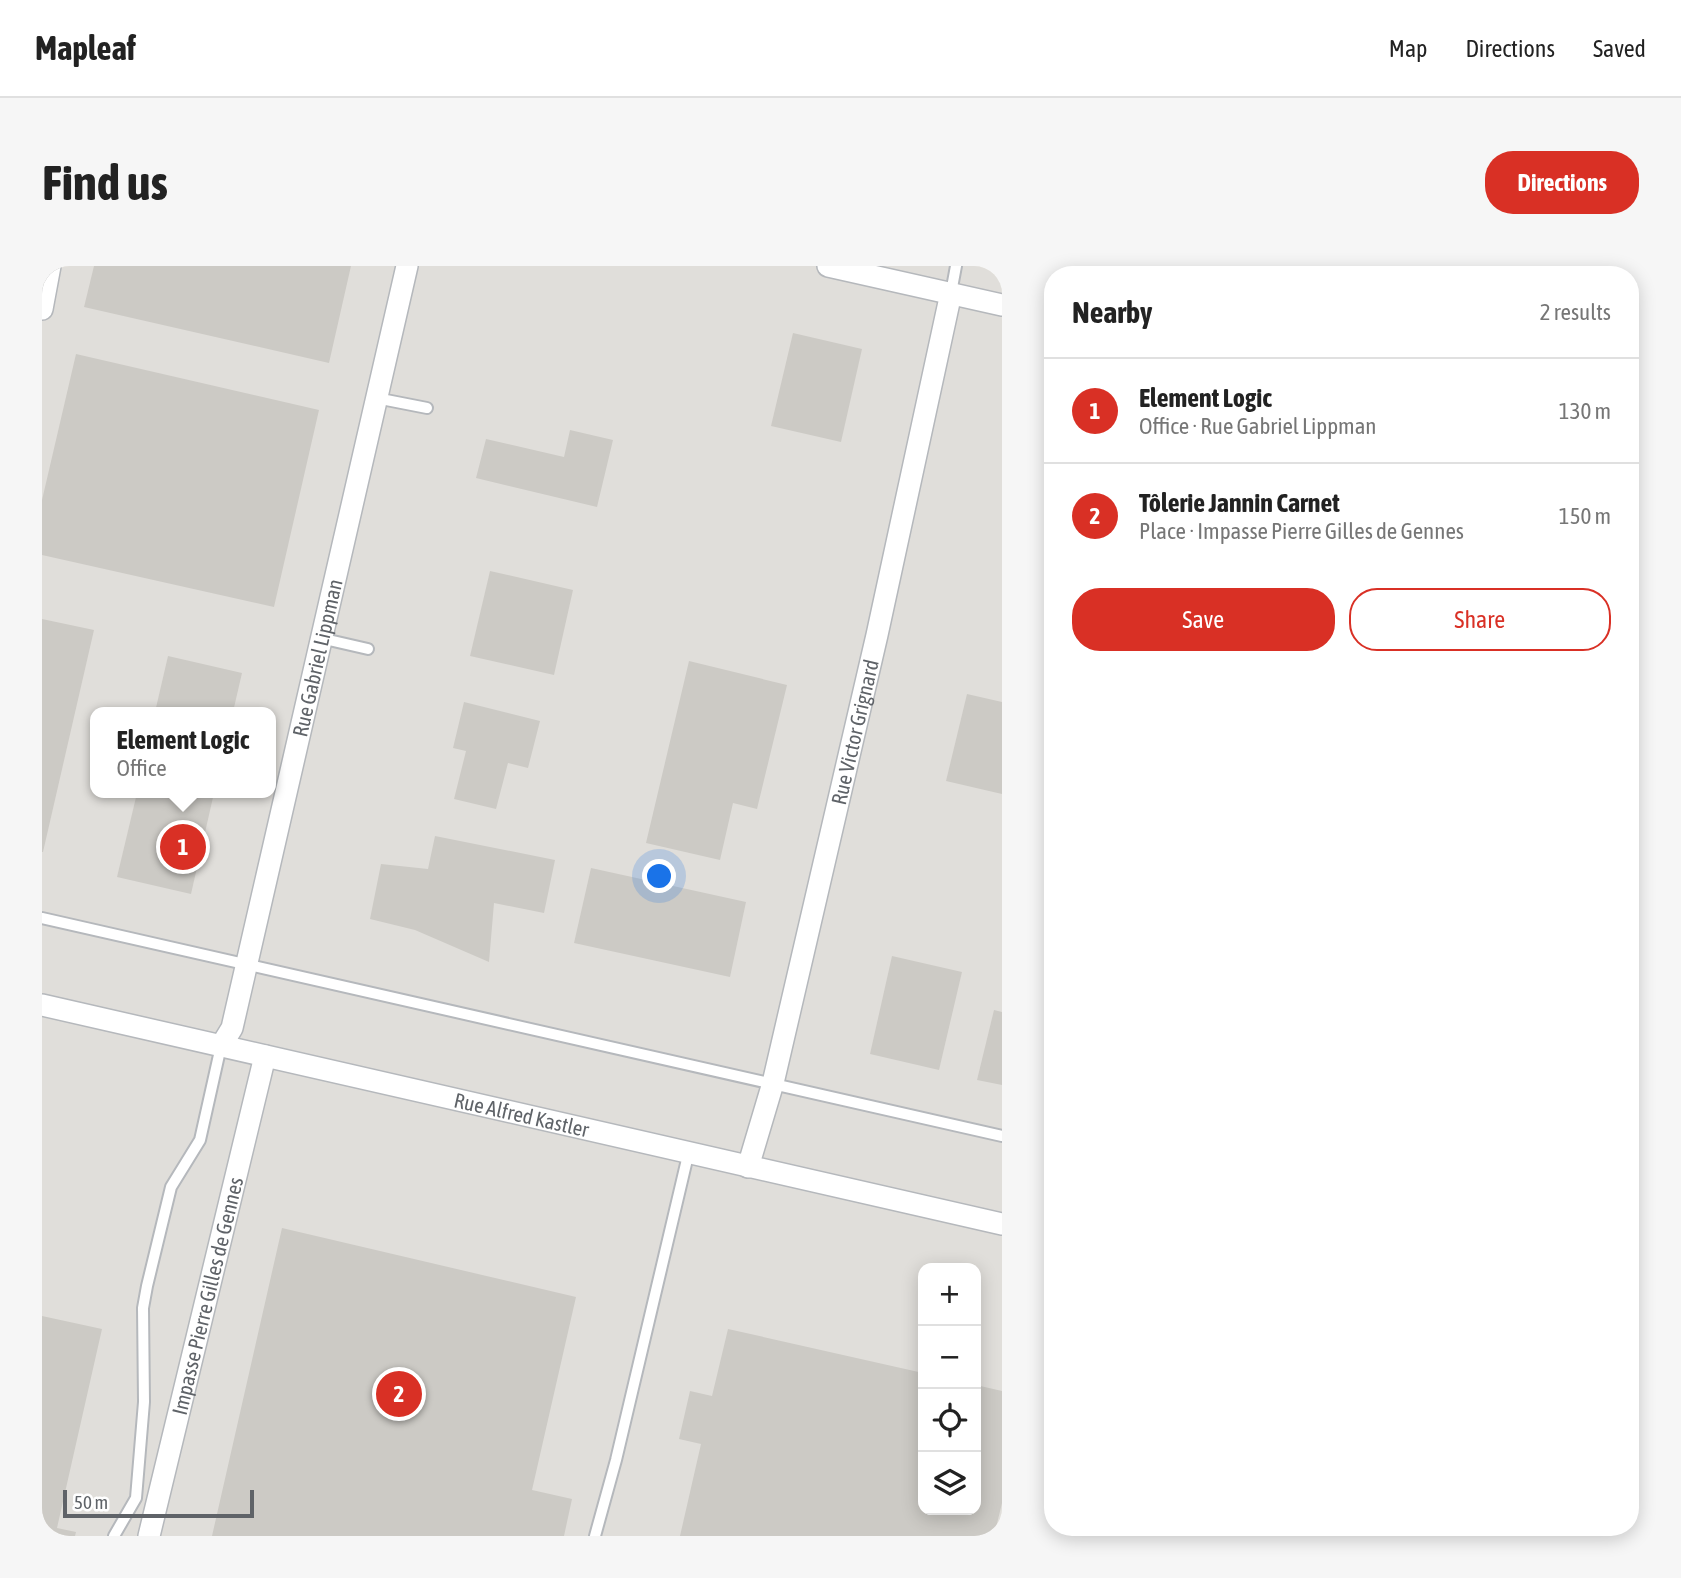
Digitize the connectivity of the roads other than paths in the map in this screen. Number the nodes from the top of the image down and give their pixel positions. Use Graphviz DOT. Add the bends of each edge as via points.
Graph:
graph roads {
  1 [pos="50,266"];
  2 [pos="407,266"];
  3 [pos="828,266"];
  4 [pos="956,266"];
  5 [pos="951,293"];
  6 [pos="1002,305"];
  7 [pos="42,309"];
  8 [pos="376,398"];
  9 [pos="426,408"];
  10 [pos="320,638"];
  11 [pos="368,649"];
  12 [pos="42,918"];
  13 [pos="244,965"];
  14 [pos="42,1005"];
  15 [pos="220,1046"];
  16 [pos="265,1056"];
  17 [pos="773,1083"];
  18 [pos="1002,1136"];
  19 [pos="690,1151"];
  20 [pos="747,1167"];
  21 [pos="1002,1224"];
  22 [pos="114,1536"];
  23 [pos="149,1536"];
  24 [pos="595,1536"];
  1 -- 7 [label="street"];
  2 -- 8 [label="street, Rue Gabriel Lippman"];
  3 -- 5 [label="street"];
  4 -- 5 [label="lane"];
  5 -- 6 [label="street"];
  5 -- 17 [label="street, Rue Victor Grignard"];
  8 -- 9 [label="lane"];
  8 -- 10 [label="street, Rue Gabriel Lippman"];
  10 -- 11 [label="lane"];
  10 -- 13 [label="street, Rue Gabriel Lippman"];
  12 -- 13 [label="lane"];
  13 -- 15 [label="street, Rue Gabriel Lippman" via="232,1028"];
  13 -- 17 [label="lane"];
  14 -- 15 [label="street, Rue Alfred Kastler"];
  15 -- 16 [label="street, Rue Alfred Kastler"];
  15 -- 22 [label="lane" via="200,1140 171,1188 147,1286 143,1308 145,1402 136,1498"];
  16 -- 19 [label="street, Rue Alfred Kastler"];
  16 -- 23 [label="street, Impasse Pierre Gilles de Gennes"];
  17 -- 18 [label="lane"];
  17 -- 20 [label="street, Rue Victor Grignard"];
  19 -- 20 [label="street, Rue Alfred Kastler"];
  19 -- 24 [label="lane"];
  20 -- 21 [label="street, Rue Alfred Kastler"];
}
